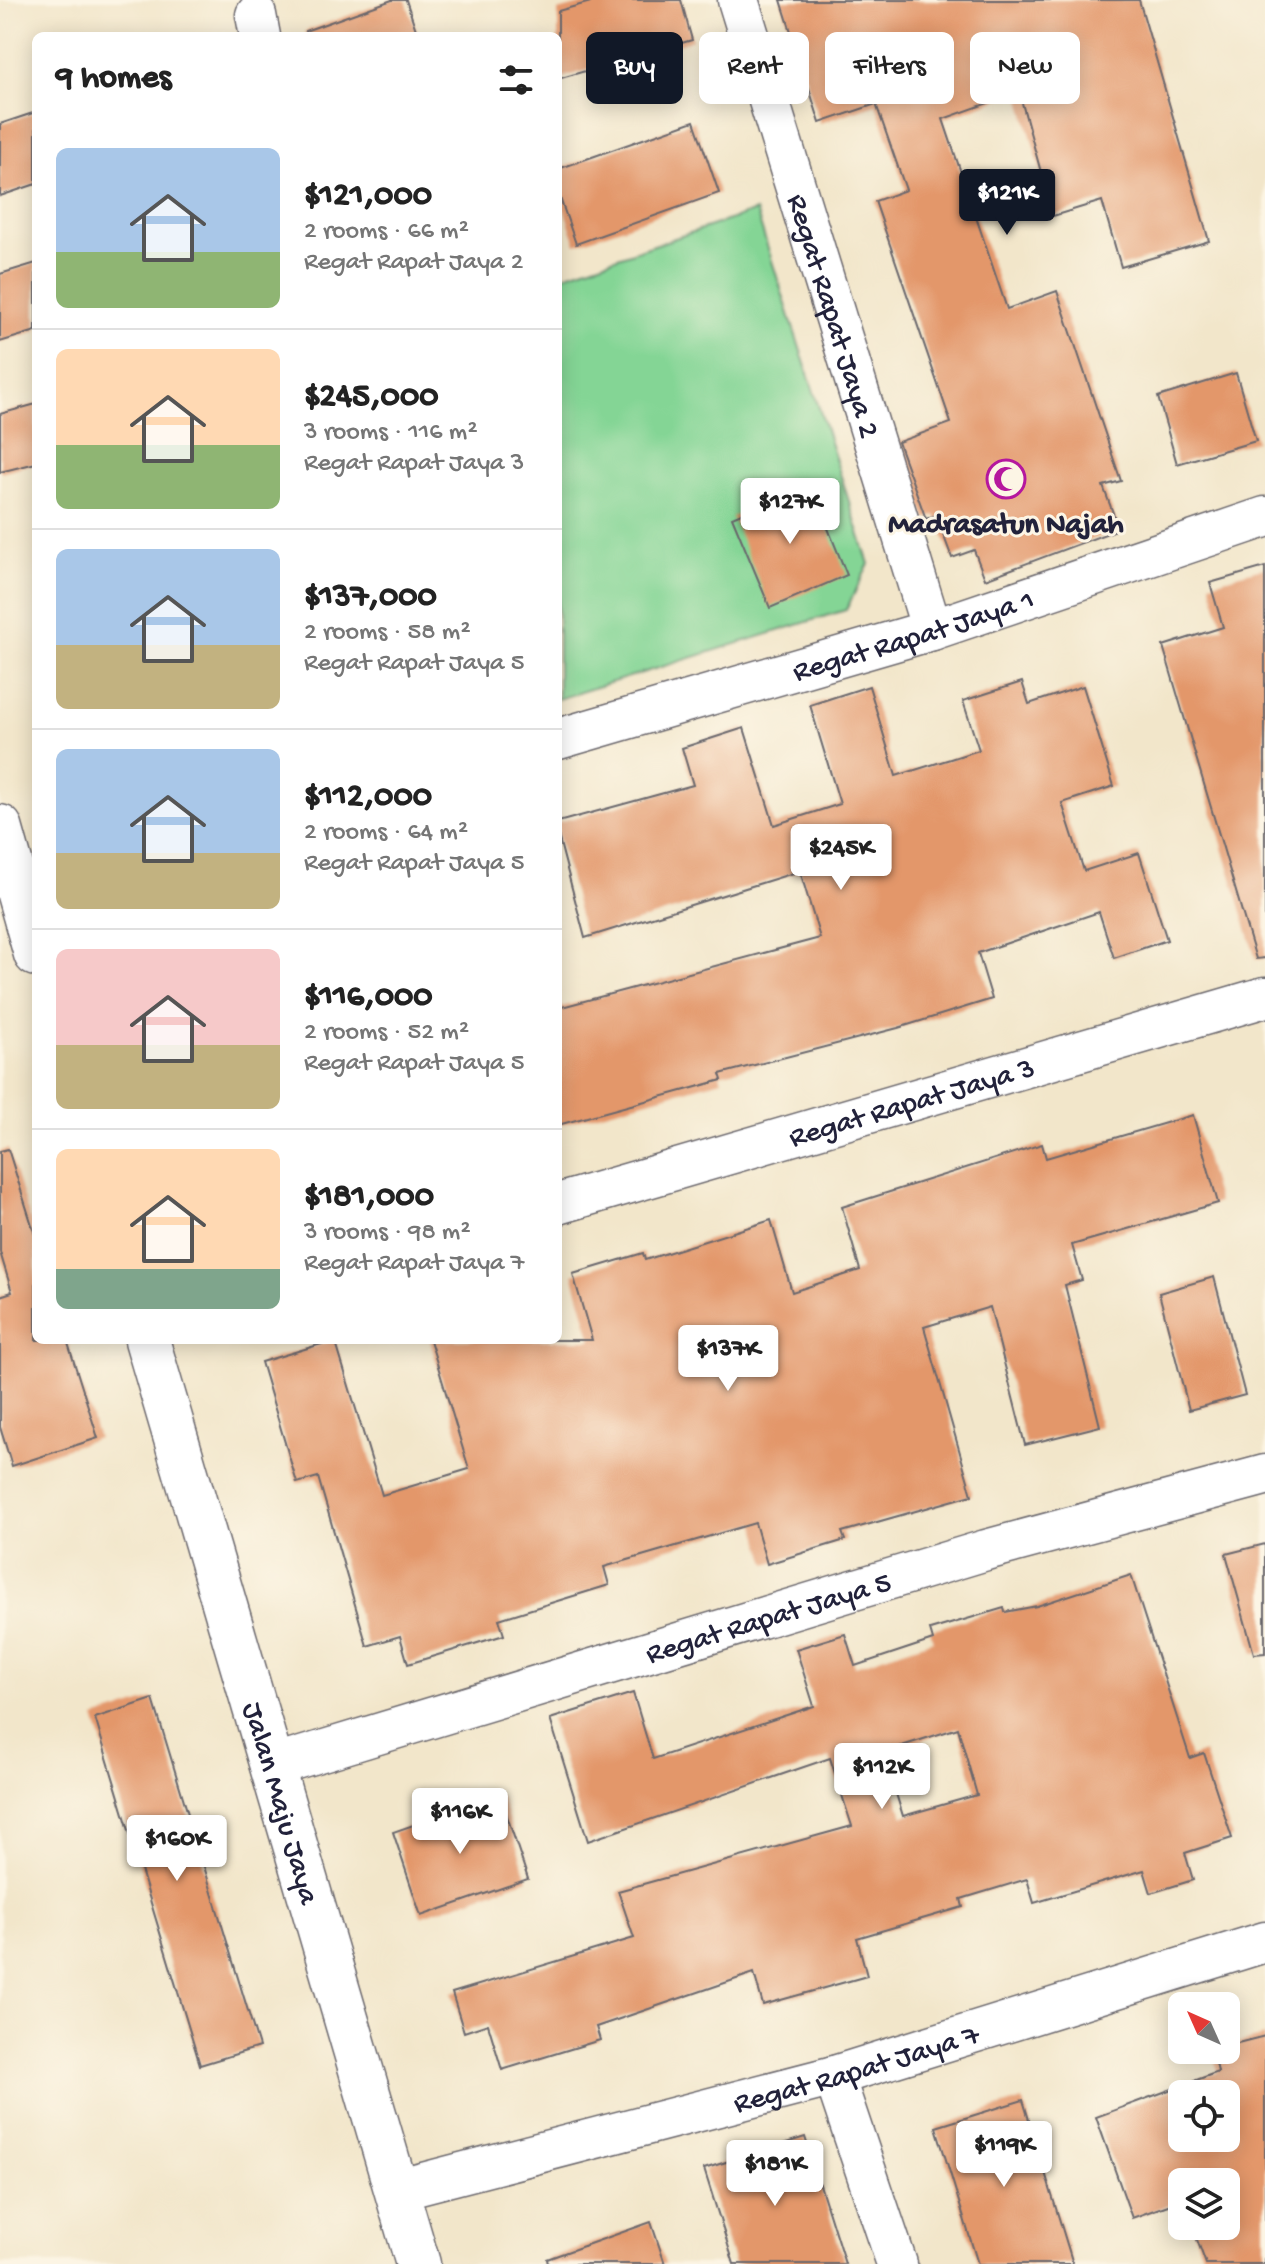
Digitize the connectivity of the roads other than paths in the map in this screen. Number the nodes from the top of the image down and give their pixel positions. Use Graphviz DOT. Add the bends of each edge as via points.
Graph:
graph roads {
  1 [pos="738,0"];
  2 [pos="1265,517"];
  3 [pos="932,630"];
  4 [pos="562,738"];
  5 [pos="0,827"];
  6 [pos="28,897"];
  7 [pos="32,926"];
  8 [pos="1265,997"];
  9 [pos="562,1203"];
  10 [pos="148,1344"];
  11 [pos="1265,1475"];
  12 [pos="272,1766"];
  13 [pos="1265,1942"];
  14 [pos="834,2076"];
  15 [pos="396,2190"];
  16 [pos="418,2264"];
  17 [pos="897,2264"];
  1 -- 3 [label="street, Regat Rapat Jaya 2"];
  2 -- 3 [label="street, Regat Rapat Jaya 1"];
  3 -- 4 [label="street, Regat Rapat Jaya 1"];
  5 -- 6 [label="street"];
  6 -- 7 [label="street"];
  8 -- 9 [label="street, Regat Rapat Jaya 3"];
  10 -- 12 [label="street, Jalan Maju Jaya"];
  11 -- 12 [label="street, Regat Rapat Jaya 5" via="986,1550"];
  12 -- 15 [label="street, Jalan Maju Jaya"];
  13 -- 14 [label="street, Regat Rapat Jaya 7"];
  14 -- 15 [label="street, Regat Rapat Jaya 7"];
  14 -- 17 [label="street"];
  15 -- 16 [label="street, Jalan Maju Jaya"];
}
